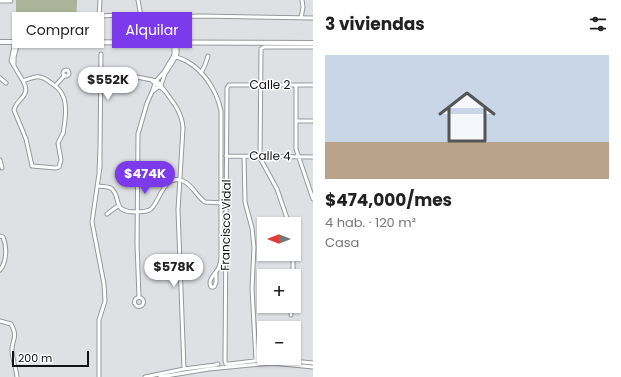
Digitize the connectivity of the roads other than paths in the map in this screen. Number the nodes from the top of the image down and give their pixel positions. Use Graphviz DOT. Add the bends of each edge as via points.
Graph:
graph roads {
  1 [pos="100,0"];
  2 [pos="138,0"];
  3 [pos="302,0"];
  4 [pos="0,1"];
  5 [pos="11,1"];
  6 [pos="99,12"];
  7 [pos="140,12"];
  8 [pos="192,17"];
  9 [pos="301,18"];
  10 [pos="313,18"];
  11 [pos="0,42"];
  12 [pos="12,42"];
  13 [pos="192,43"];
  14 [pos="313,43"];
  15 [pos="313,47"];
  16 [pos="15,48"];
  17 [pos="176,48"];
  18 [pos="101,54"];
  19 [pos="175,56"];
  20 [pos="208,56"];
  21 [pos="201,73"];
  22 [pos="65,75"];
  23 [pos="0,78"];
  24 [pos="23,81"];
  25 [pos="101,81"];
  26 [pos="155,82"];
  27 [pos="6,83"];
  28 [pos="107,83"];
  29 [pos="160,85"];
  30 [pos="261,85"];
  31 [pos="296,85"];
  32 [pos="313,85"];
  33 [pos="55,86"];
  34 [pos="227,86"];
  35 [pos="152,92"];
  36 [pos="101,93"];
  37 [pos="296,121"];
  38 [pos="313,121"];
  39 [pos="226,156"];
  40 [pos="244,156"];
  41 [pos="260,156"];
  42 [pos="298,157"];
  43 [pos="313,157"];
  44 [pos="0,160"];
  45 [pos="2,168"];
  46 [pos="180,180"];
  47 [pos="98,186"];
  48 [pos="312,193"];
  49 [pos="313,199"];
  50 [pos="222,203"];
  51 [pos="118,205"];
  52 [pos="137,212"];
  53 [pos="107,214"];
  54 [pos="287,217"];
  55 [pos="0,236"];
  56 [pos="0,270"];
  57 [pos="216,274"];
  58 [pos="139,297"];
  59 [pos="0,321"];
  60 [pos="256,360"];
  61 [pos="313,363"];
  62 [pos="218,364"];
  63 [pos="313,367"];
  64 [pos="184,369"];
  65 [pos="17,377"];
  66 [pos="99,377"];
  67 [pos="145,377"];
  68 [pos="160,377"];
  1 -- 6 [label="street"];
  2 -- 7 [label="street"];
  3 -- 9 [label="street"];
  4 -- 5 [label="street"];
  8 -- 9 [label="street"];
  9 -- 10 [label="street"];
  11 -- 12 [label="main road"];
  13 -- 14 [label="main road"];
  15 -- 30 [label="street" via="261,49"];
  16 -- 24 [label="street" via="10,59"];
  17 -- 19 [label="street"];
  18 -- 25 [label="street"];
  19 -- 21 [label="street" via="189,62"];
  19 -- 26 [label="street"];
  19 -- 29 [label="street"];
  20 -- 21 [label="street"];
  21 -- 50 [label="street" via="213,90 221,111"];
  22 -- 33 [label="street"];
  23 -- 27 [label="street"];
  24 -- 33 [label="street" via="34,76 42,77"];
  24 -- 33 [label="street" via="25,94 14,110 26,139 33,167 58,168 60,162 64,100"];
  25 -- 28 [label="street"];
  25 -- 36 [label="street"];
  26 -- 28 [label="street" via="140,77 129,77"];
  26 -- 29 [label="street"];
  26 -- 35 [label="street"];
  28 -- 36 [label="street"];
  29 -- 35 [label="street"];
  29 -- 46 [label="street" via="175,103 183,124"];
  30 -- 31 [label="street, Calle 2"];
  30 -- 34 [label="street, Calle 2"];
  30 -- 41 [label="street"];
  31 -- 32 [label="street, Calle 2"];
  31 -- 37 [label="street"];
  34 -- 39 [label="street, Francisco Vidal"];
  35 -- 52 [label="street" via="146,103 138,137"];
  36 -- 47 [label="street"];
  37 -- 38 [label="street"];
  37 -- 42 [label="street" via="295,142"];
  39 -- 40 [label="street, Calle 4"];
  39 -- 60 [label="street, Francisco Vidal" via="224,362 226,364"];
  40 -- 41 [label="street, Calle 4"];
  40 -- 60 [label="street" via="245,202 254,247 252,286"];
  41 -- 42 [label="street, Calle 4"];
  41 -- 54 [label="street" via="277,189"];
  42 -- 43 [label="street, Calle 4"];
  42 -- 48 [label="street"];
  44 -- 45 [label="street"];
  46 -- 50 [label="street" via="190,185 205,202"];
  46 -- 52 [label="street" via="167,184 150,210"];
  46 -- 64 [label="street" via="178,210"];
  47 -- 51 [label="street" via="112,188"];
  47 -- 66 [label="street" via="92,224 104,282 105,300 99,318"];
  48 -- 49 [label="street"];
  50 -- 57 [label="street" via="221,261"];
  51 -- 52 [label="street" via="126,211"];
  51 -- 53 [label="street"];
  52 -- 58 [label="street"];
  55 -- 56 [label="street" via="5,243 4,264"];
  59 -- 65 [label="street" via="11,324 14,330 12,353"];
  60 -- 61 [label="street" via="279,359"];
  62 -- 64 [label="street"];
  63 -- 68 [label="street" via="272,363"];
  64 -- 67 [label="street"];
}
